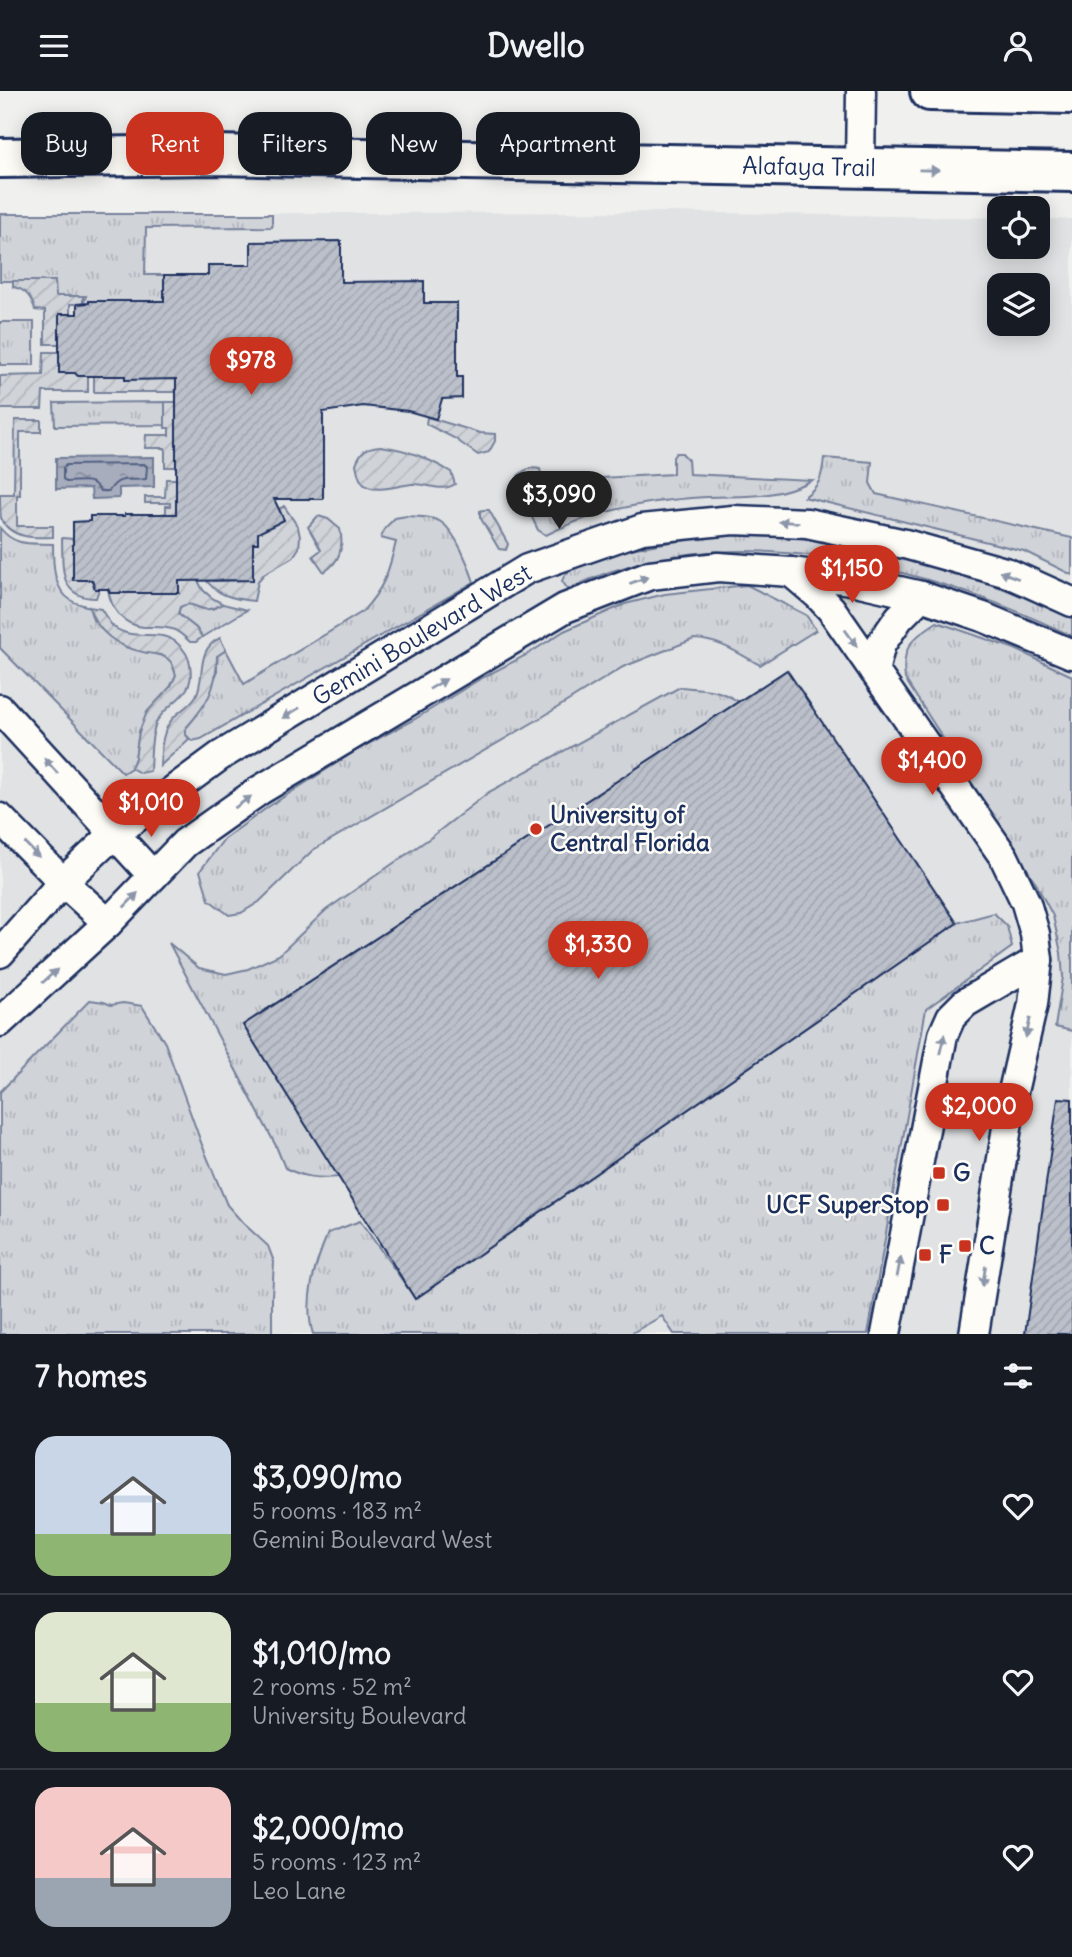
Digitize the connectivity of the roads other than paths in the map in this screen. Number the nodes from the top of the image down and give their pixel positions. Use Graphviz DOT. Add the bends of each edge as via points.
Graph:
graph roads {
  1 [pos="861,91"];
  2 [pos="930,91"];
  3 [pos="1072,94"];
  4 [pos="0,158"];
  5 [pos="860,168"];
  6 [pos="1072,172"];
  7 [pos="791,572"];
  8 [pos="921,596"];
  9 [pos="1072,602"];
  10 [pos="1072,655"];
  11 [pos="874,671"];
  12 [pos="0,709"];
  13 [pos="0,818"];
  14 [pos="114,834"];
  15 [pos="153,876"];
  16 [pos="63,882"];
  17 [pos="108,923"];
  18 [pos="0,953"];
  19 [pos="1038,960"];
  20 [pos="0,1022"];
  21 [pos="886,1334"];
  22 [pos="974,1334"];
  1 -- 5 [label="street"];
  2 -- 3 [label="main road"];
  4 -- 5 [label="main road, Alafaya Trail" via="213,155"];
  5 -- 6 [label="main road, Alafaya Trail, one-way"];
  7 -- 8 [label="street, Gemini Boulevard West"];
  7 -- 11 [label="street, one-way" via="831,610"];
  15 -- 7 [label="street, Gemini Boulevard West, one-way" via="185,843 260,790 565,608 650,575 718,567"];
  8 -- 10 [label="street, Gemini Boulevard West"];
  8 -- 11 [label="street" via="881,645"];
  9 -- 14 [label="street, Gemini Boulevard West, one-way" via="1008,573 807,523 733,520 642,529 527,569 220,757"];
  11 -- 19 [label="street" via="1004,857 1026,903"];
  14 -- 12 [label="street, one-way"];
  13 -- 16 [label="street, one-way"];
  14 -- 15 [label="street"];
  14 -- 16 [label="street, Gemini Boulevard West"];
  17 -- 15 [label="street, Gemini Boulevard West, one-way"];
  16 -- 17 [label="street"];
  16 -- 18 [label="street, Gemini Boulevard West"];
  20 -- 17 [label="street, Gemini Boulevard West, one-way"];
  21 -- 19 [label="street, one-way" via="950,1017 964,1003"];
  19 -- 22 [label="street, one-way"];
}
